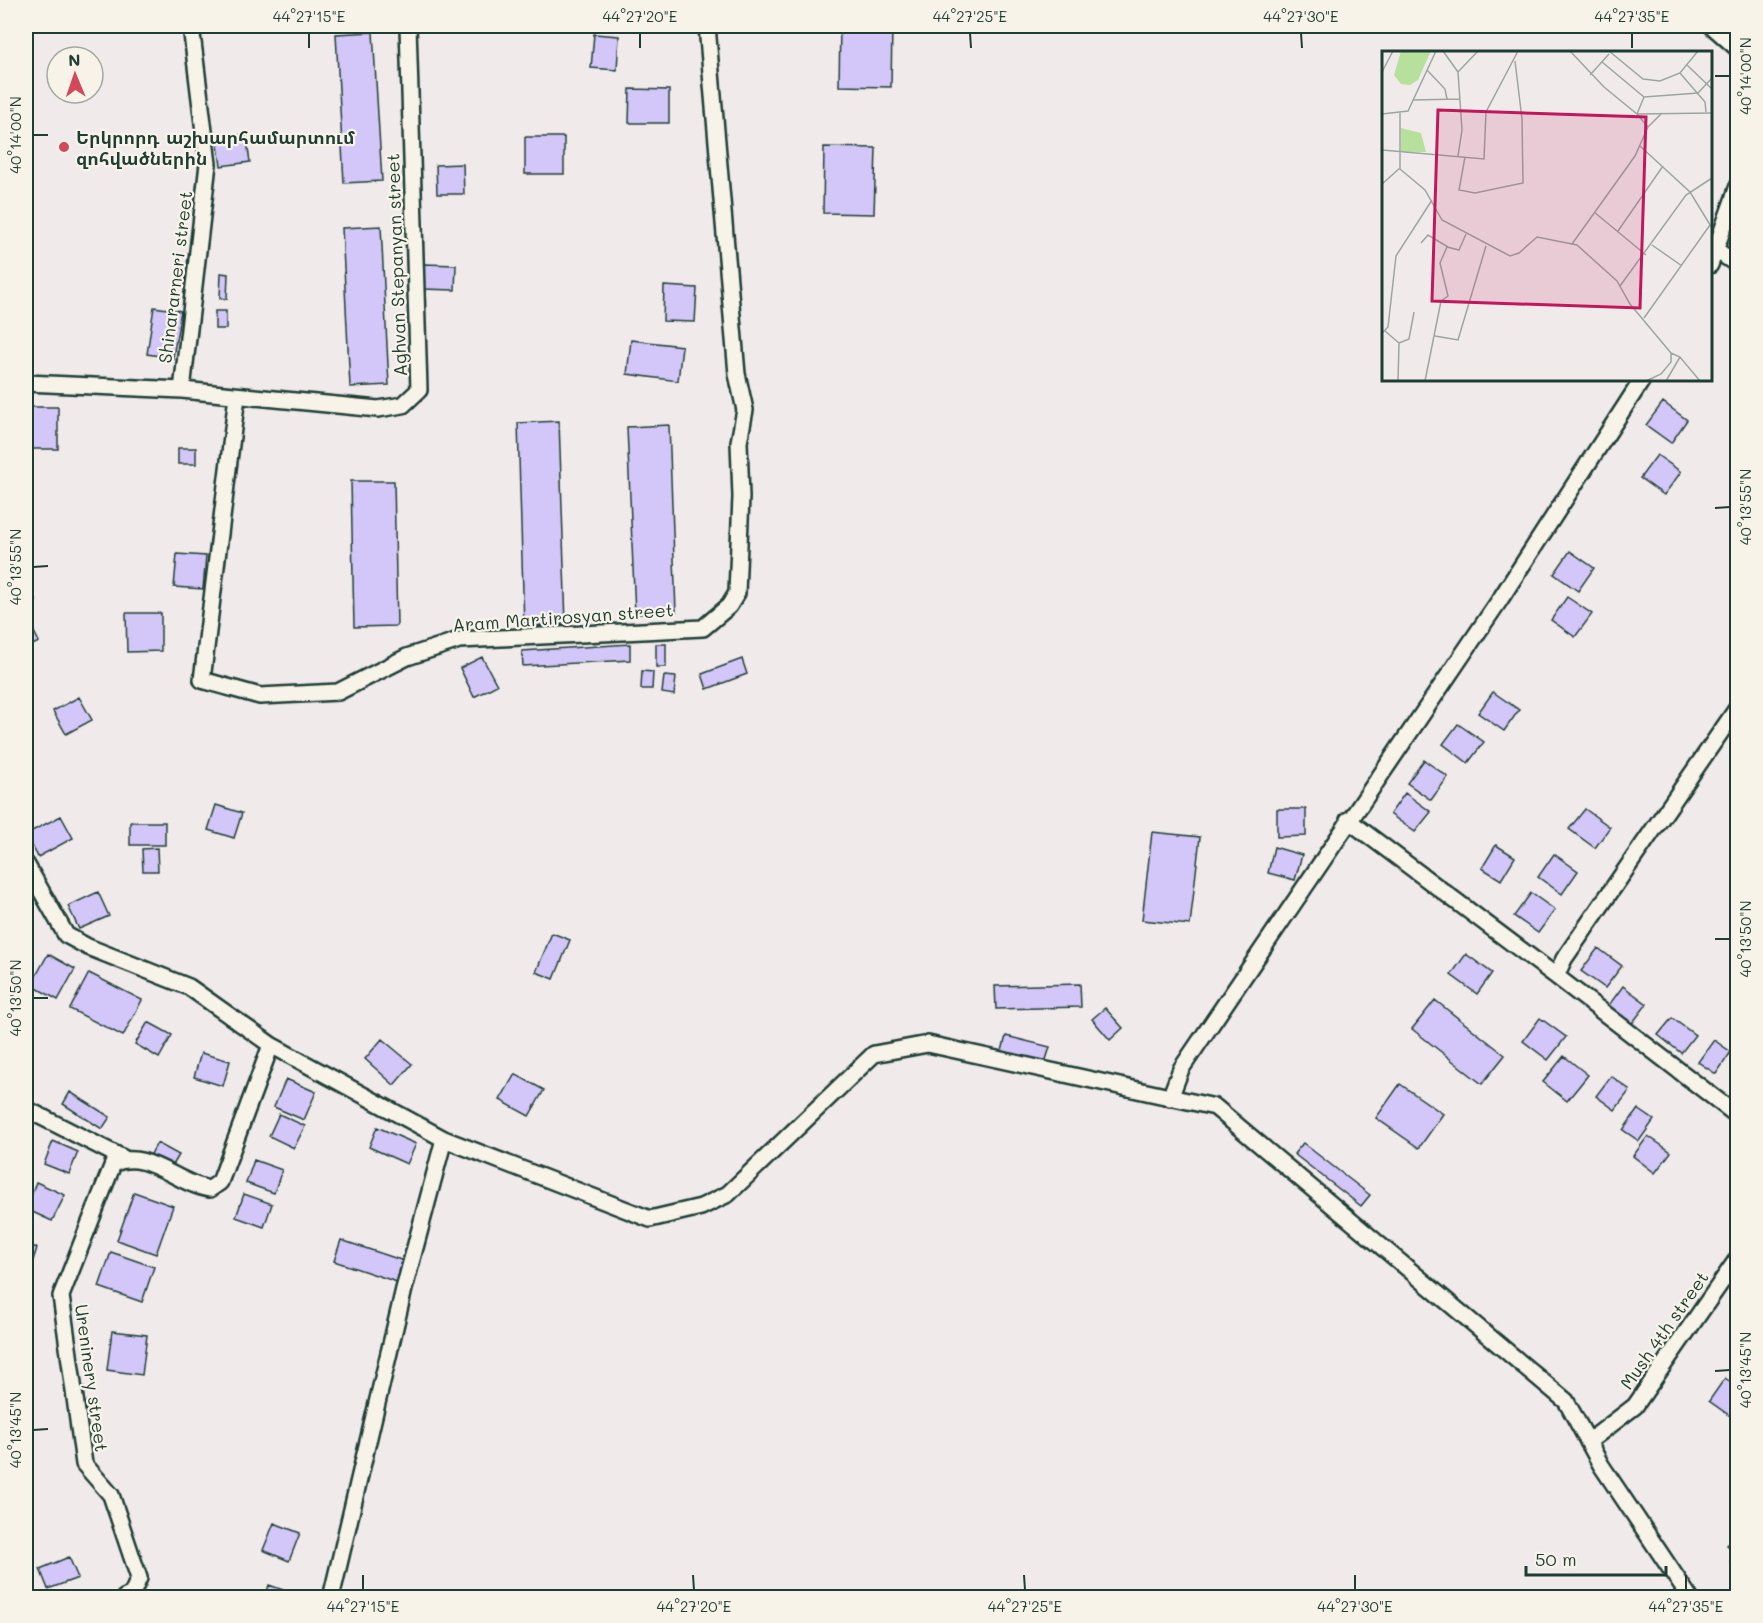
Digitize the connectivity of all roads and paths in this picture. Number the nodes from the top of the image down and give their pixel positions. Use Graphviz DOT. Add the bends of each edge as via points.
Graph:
graph roads {
  1 [pos="191,26"];
  2 [pos="408,26"];
  3 [pos="707,26"];
  4 [pos="1712,26"];
  5 [pos="1737,49"];
  6 [pos="1737,186"];
  7 [pos="1716,250"];
  8 [pos="1712,260"];
  9 [pos="1737,265"];
  10 [pos="1641,381"];
  11 [pos="26,383"];
  12 [pos="182,390"];
  13 [pos="237,396"];
  14 [pos="1737,707"];
  15 [pos="1348,820"];
  16 [pos="26,864"];
  17 [pos="1556,976"];
  18 [pos="271,1045"];
  19 [pos="1170,1098"];
  20 [pos="26,1109"];
  21 [pos="1737,1116"];
  22 [pos="444,1139"];
  23 [pos="123,1158"];
  24 [pos="1737,1258"];
  25 [pos="1588,1442"];
  26 [pos="124,1598"];
  27 [pos="331,1598"];
  28 [pos="1690,1598"];
  1 -- 12 [label="street, Shinararneri street" via="208,164"];
  2 -- 13 [label="street, Aghvan Stepanyan street" via="419,390 403,405 378,409"];
  3 -- 13 [label="street, Aram Martirosyan street" via="737,374 745,410 739,442 737,593 729,606 703,628 459,640 407,657 338,692 260,696 202,680"];
  4 -- 5 [label="street"];
  6 -- 7 [label="street"];
  7 -- 8 [label="street"];
  7 -- 9 [label="street"];
  10 -- 15 [label="street" via="1498,601"];
  11 -- 12 [label="street, Aghvan Stepanyan street"];
  12 -- 13 [label="street, Aghvan Stepanyan street"];
  14 -- 17 [label="street"];
  15 -- 17 [label="street"];
  15 -- 19 [label="street" via="1181,1069"];
  16 -- 18 [label="street" via="66,935 189,987"];
  17 -- 21 [label="street"];
  18 -- 22 [label="street"];
  18 -- 23 [label="street" via="220,1182 210,1189 197,1187 140,1159"];
  19 -- 22 [label="street" via="928,1044 874,1054 728,1194 701,1207 650,1219"];
  19 -- 25 [label="street" via="1215,1107 1566,1401"];
  20 -- 23 [label="street"];
  22 -- 27 [label="street"];
  23 -- 26 [label="street, Ureninery street" via="113,1164 61,1296 84,1464 111,1495 139,1578 132,1594"];
  24 -- 25 [label="street, Mush 4th street" via="1635,1406"];
  25 -- 28 [label="street"];
}
